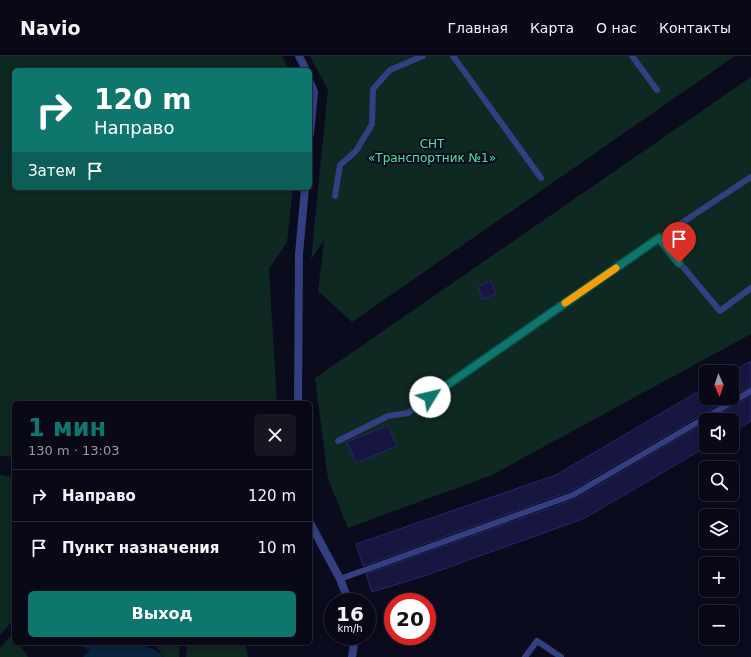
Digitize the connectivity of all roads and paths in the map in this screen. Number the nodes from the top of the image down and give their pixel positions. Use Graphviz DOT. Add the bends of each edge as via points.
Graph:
graph roads {
  1 [pos="300,56"];
  2 [pos="423,56"];
  3 [pos="453,56"];
  4 [pos="632,56"];
  5 [pos="305,68"];
  6 [pos="312,87"];
  7 [pos="657,90"];
  8 [pos="312,113"];
  9 [pos="751,177"];
  10 [pos="541,178"];
  11 [pos="305,190"];
  12 [pos="335,196"];
  13 [pos="659,238"];
  14 [pos="751,288"];
  15 [pos="751,391"];
  16 [pos="298,401"];
  17 [pos="338,441"];
  18 [pos="312,527"];
  19 [pos="340,579"];
  20 [pos="345,593"];
  21 [pos="354,645"];
  22 [pos="352,657"];
  23 [pos="525,657"];
  24 [pos="561,657"];
  1 -- 5 [label="street"];
  2 -- 12 [label="lane" via="390,70 373,89 372,124 356,151 340,165"];
  3 -- 10 [label="lane"];
  4 -- 7 [label="lane"];
  6 -- 8 [label="street"];
  9 -- 13 [label="lane"];
  11 -- 16 [label="street" via="299,254"];
  13 -- 14 [label="lane" via="720,312"];
  13 -- 17 [label="lane" via="408,413 388,416"];
  15 -- 19 [label="lane" via="573,495"];
  18 -- 19 [label="street"];
  19 -- 20 [label="street"];
  21 -- 22 [label="street"];
  23 -- 24 [label="lane" via="537,641"];
}
